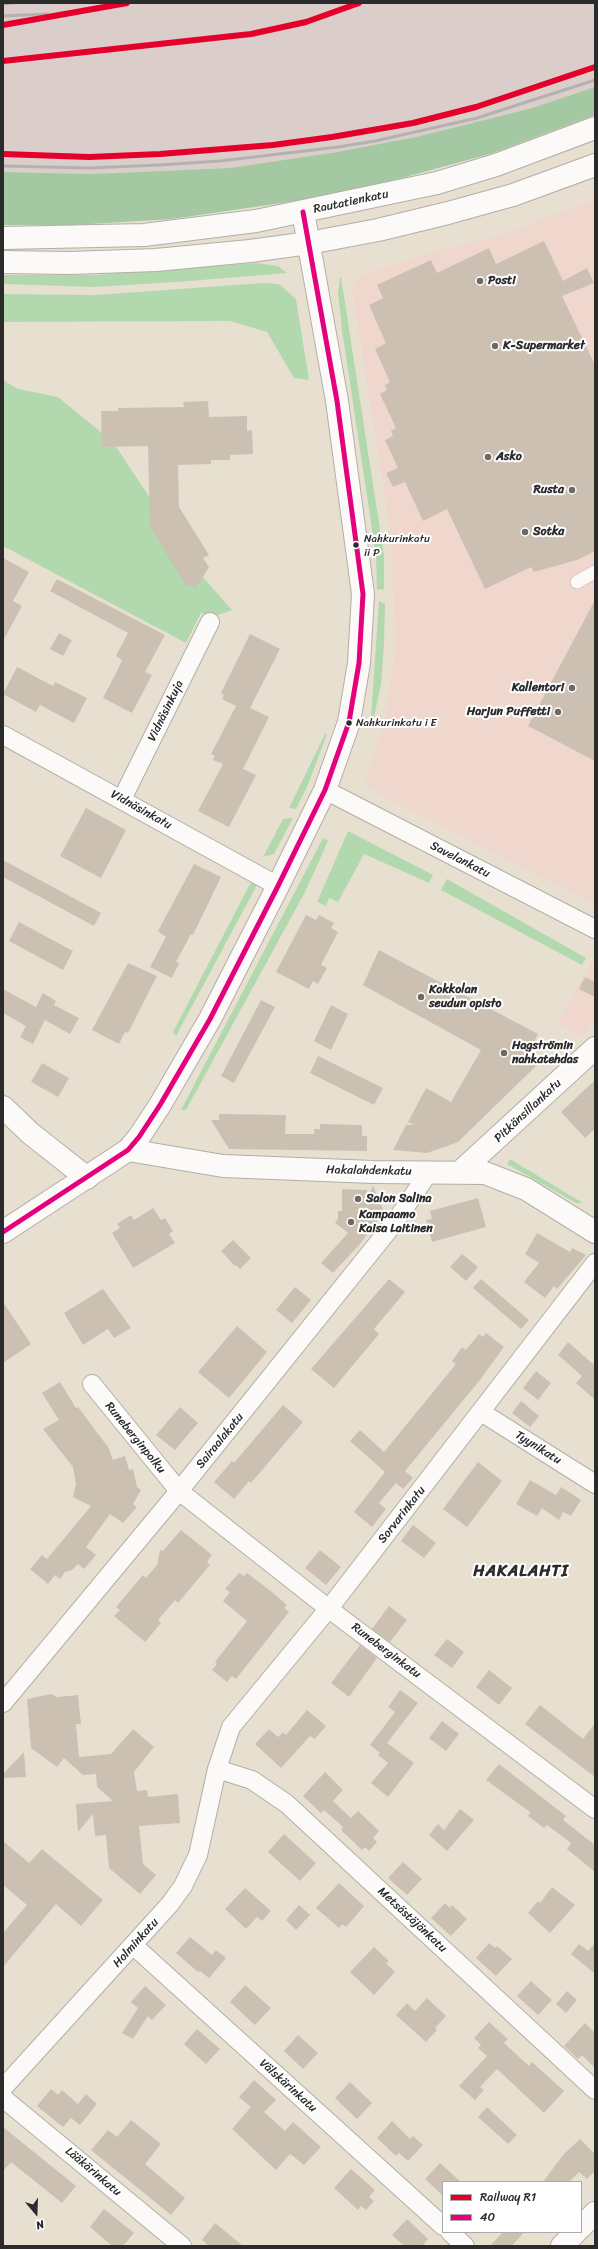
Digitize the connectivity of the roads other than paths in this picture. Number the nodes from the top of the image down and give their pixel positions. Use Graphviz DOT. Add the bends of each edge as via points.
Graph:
graph roads {
  1 [pos="595,128"];
  2 [pos="595,165"];
  3 [pos="303,212"];
  4 [pos="3,238"];
  5 [pos="309,243"];
  6 [pos="3,262"];
  7 [pos="595,572"];
  8 [pos="576,582"];
  9 [pos="210,622"];
  10 [pos="3,735"];
  11 [pos="325,790"];
  12 [pos="122,799"];
  13 [pos="278,886"];
  14 [pos="595,929"];
  15 [pos="595,1048"];
  16 [pos="3,1108"];
  17 [pos="128,1150"];
  18 [pos="429,1172"];
  19 [pos="460,1172"];
  20 [pos="87,1178"];
  21 [pos="3,1232"];
  22 [pos="595,1232"];
  23 [pos="595,1263"];
  24 [pos="92,1384"];
  25 [pos="481,1412"];
  26 [pos="595,1484"];
  27 [pos="179,1491"];
  28 [pos="329,1608"];
  29 [pos="3,1703"];
  30 [pos="217,1769"];
  31 [pos="595,1809"];
  32 [pos="134,1946"];
  33 [pos="3,2088"];
  34 [pos="595,2090"];
  35 [pos="3,2098"];
  36 [pos="595,2213"];
  37 [pos="442,2225"];
  38 [pos="582,2226"];
  39 [pos="451,2233"];
  40 [pos="575,2233"];
  41 [pos="182,2246"];
  42 [pos="465,2246"];
  43 [pos="562,2246"];
  1 -- 3 [label="main road, Rautatienkatu" via="496,165 437,183"];
  2 -- 5 [label="main road" via="513,195 448,213"];
  3 -- 4 [label="main road, Rautatienkatu" via="144,235"];
  3 -- 5 [label="main road"];
  5 -- 6 [label="main road" via="156,260"];
  5 -- 11 [label="main road" via="336,401 363,594 362,642 354,696"];
  7 -- 8 [label="street"];
  9 -- 12 [label="street, Vidnäsinkuja"];
  10 -- 12 [label="street, Vidnäsinkatu"];
  11 -- 13 [label="main road"];
  11 -- 14 [label="street, Savelankatu"];
  12 -- 13 [label="street, Vidnäsinkatu"];
  13 -- 17 [label="main road" via="210,1019 160,1105"];
  15 -- 19 [label="main road, Pitkänsillankatu"];
  16 -- 20 [label="main road"];
  17 -- 18 [label="main road, Hakalahdenkatu" via="223,1166"];
  17 -- 20 [label="main road"];
  18 -- 19 [label="main road, Hakalahdenkatu"];
  18 -- 27 [label="street, Sairaalakatu" via="396,1222"];
  19 -- 22 [label="main road, Hakalahdenkatu" via="496,1175 526,1189"];
  20 -- 21 [label="main road"];
  23 -- 25 [label="street, Sorvarinkatu"];
  24 -- 27 [label="street, Runeberginpolku"];
  25 -- 26 [label="street, Tyynikatu"];
  25 -- 28 [label="street, Sorvarinkatu"];
  27 -- 28 [label="street, Runeberginkatu"];
  27 -- 29 [label="street, Sairaalakatu"];
  28 -- 30 [label="street, Sorvarinkatu" via="231,1727"];
  28 -- 31 [label="street, Runeberginkatu"];
  30 -- 32 [label="street, Holminkatu" via="203,1838 193,1866 170,1904"];
  30 -- 34 [label="street, Metsästäjänkatu" via="252,1780 287,1804"];
  32 -- 33 [label="street, Holminkatu"];
  32 -- 37 [label="street, Välskärinkatu"];
  35 -- 41 [label="street, Lääkärinkatu"];
  36 -- 38 [label="main road"];
  39 -- 42 [label="street"];
  40 -- 43 [label="main road"];
}
